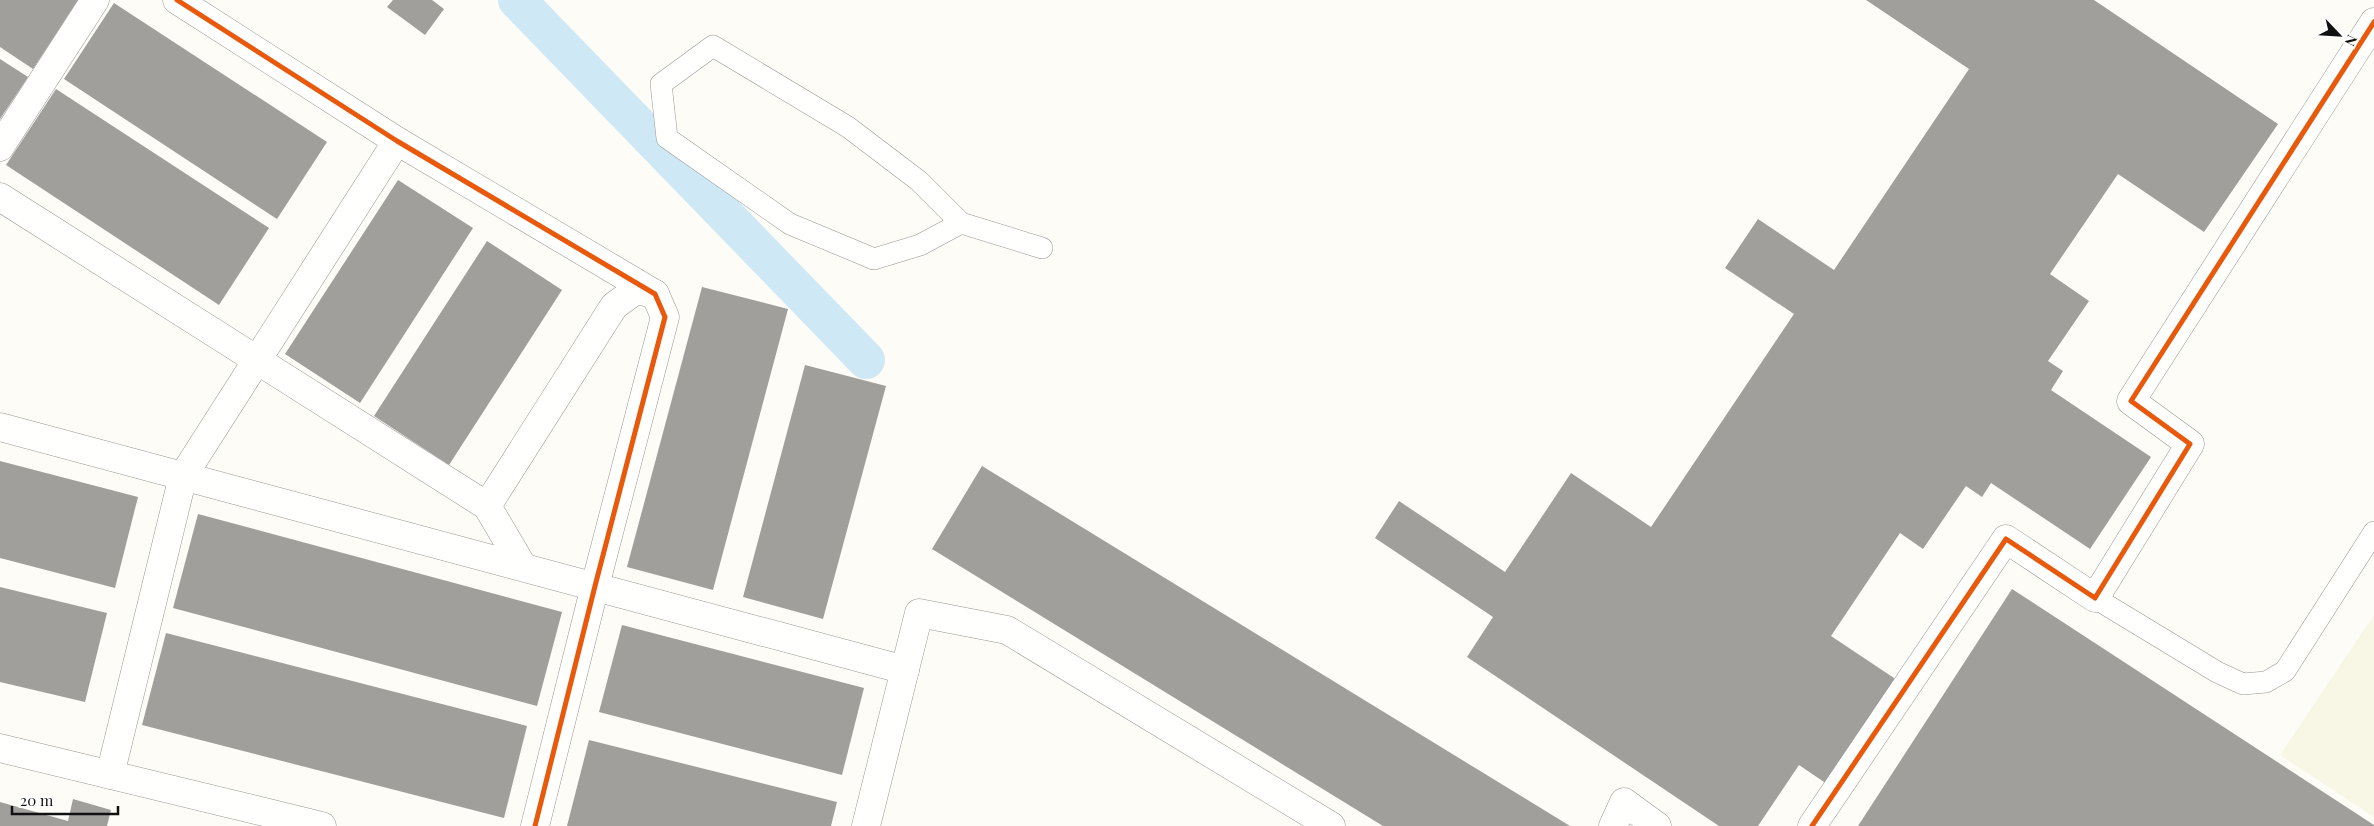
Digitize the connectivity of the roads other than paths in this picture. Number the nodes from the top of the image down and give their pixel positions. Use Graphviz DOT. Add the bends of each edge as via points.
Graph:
graph roads {
  1 [pos="95,0"];
  2 [pos="177,0"];
  3 [pos="2374,22"];
  4 [pos="396,141"];
  5 [pos="0,147"];
  6 [pos="0,197"];
  7 [pos="961,223"];
  8 [pos="1042,248"];
  9 [pos="655,294"];
  10 [pos="256,360"];
  11 [pos="0,427"];
  12 [pos="183,476"];
  13 [pos="487,506"];
  14 [pos="2374,532"];
  15 [pos="524,567"];
  16 [pos="595,586"];
  17 [pos="2095,598"];
  18 [pos="905,670"];
  19 [pos="0,748"];
  20 [pos="110,775"];
  21 [pos="322,826"];
  22 [pos="536,826"];
  23 [pos="866,826"];
  24 [pos="1332,826"];
  25 [pos="1613,826"];
  26 [pos="1657,826"];
  27 [pos="1812,826"];
  1 -- 5 [label="street"];
  2 -- 4 [label="street"];
  3 -- 17 [label="street" via="2131,401 2190,444"];
  4 -- 9 [label="street"];
  4 -- 10 [label="street"];
  6 -- 10 [label="street"];
  7 -- 7 [label="lane" via="919,182 848,127 713,46 660,84 667,138 790,224 874,259 920,245"];
  7 -- 8 [label="lane"];
  9 -- 13 [label="street" via="636,290 614,306"];
  9 -- 16 [label="street" via="665,317"];
  10 -- 12 [label="street"];
  10 -- 13 [label="street"];
  11 -- 12 [label="street"];
  12 -- 15 [label="street"];
  12 -- 20 [label="street"];
  13 -- 15 [label="street"];
  14 -- 17 [label="lane" via="2285,671 2266,682 2243,684 2217,672"];
  15 -- 16 [label="street"];
  16 -- 18 [label="street"];
  16 -- 22 [label="street"];
  17 -- 27 [label="street" via="2006,538"];
  18 -- 23 [label="street"];
  18 -- 24 [label="street" via="918,614 1008,630"];
  19 -- 20 [label="street"];
  20 -- 21 [label="street"];
  25 -- 26 [label="street" via="1624,802"];
}
